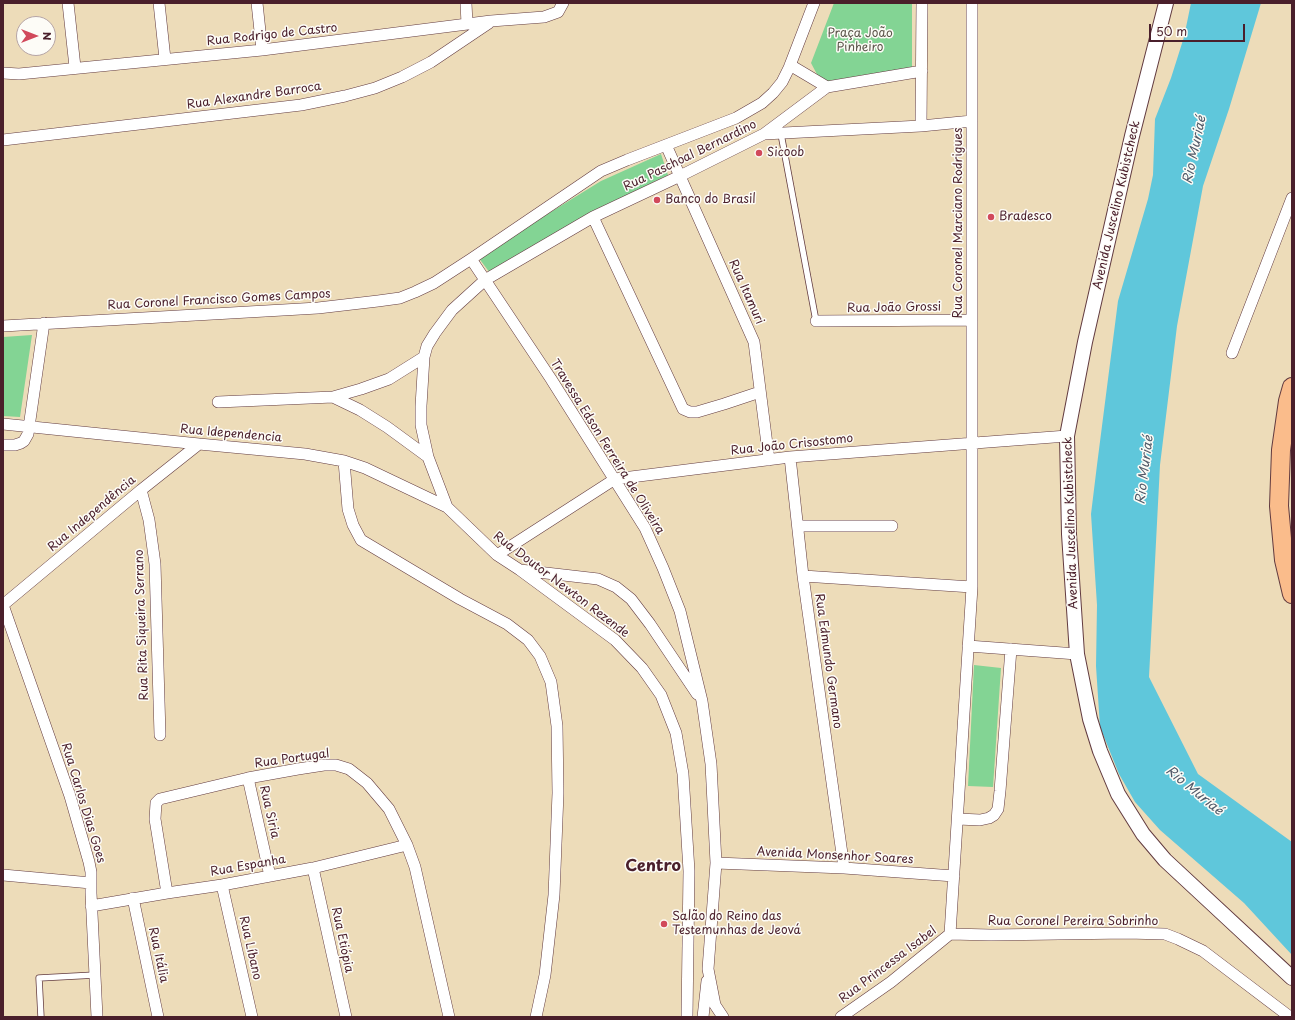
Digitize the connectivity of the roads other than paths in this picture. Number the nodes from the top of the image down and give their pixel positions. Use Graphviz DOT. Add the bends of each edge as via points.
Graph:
graph roads {
  1 [pos="68,3"];
  2 [pos="160,3"];
  3 [pos="258,3"];
  4 [pos="466,3"];
  5 [pos="563,3"];
  6 [pos="814,3"];
  7 [pos="922,3"];
  8 [pos="972,3"];
  9 [pos="1166,3"];
  10 [pos="490,22"];
  11 [pos="467,24"];
  12 [pos="262,50"];
  13 [pos="165,60"];
  14 [pos="790,65"];
  15 [pos="75,67"];
  16 [pos="922,71"];
  17 [pos="3,73"];
  18 [pos="827,87"];
  19 [pos="972,121"];
  20 [pos="921,126"];
  21 [pos="764,134"];
  22 [pos="780,134"];
  23 [pos="3,140"];
  24 [pos="666,145"];
  25 [pos="680,176"];
  26 [pos="1292,198"];
  27 [pos="593,217"];
  28 [pos="471,259"];
  29 [pos="485,280"];
  30 [pos="434,283"];
  31 [pos="972,320"];
  32 [pos="816,321"];
  33 [pos="44,323"];
  34 [pos="3,326"];
  35 [pos="1232,353"];
  36 [pos="424,357"];
  37 [pos="1292,387"];
  38 [pos="760,392"];
  39 [pos="333,397"];
  40 [pos="218,402"];
  41 [pos="3,424"];
  42 [pos="30,426"];
  43 [pos="1067,436"];
  44 [pos="972,443"];
  45 [pos="199,444"];
  46 [pos="3,445"];
  47 [pos="428,457"];
  48 [pos="790,457"];
  49 [pos="769,460"];
  50 [pos="344,461"];
  51 [pos="615,479"];
  52 [pos="141,490"];
  53 [pos="447,507"];
  54 [pos="798,526"];
  55 [pos="892,526"];
  56 [pos="497,555"];
  57 [pos="520,570"];
  58 [pos="803,576"];
  59 [pos="972,587"];
  60 [pos="1292,594"];
  61 [pos="3,605"];
  62 [pos="968,646"];
  63 [pos="1011,649"];
  64 [pos="1077,654"];
  65 [pos="702,701"];
  66 [pos="160,735"];
  67 [pos="248,778"];
  68 [pos="958,820"];
  69 [pos="407,845"];
  70 [pos="716,863"];
  71 [pos="313,868"];
  72 [pos="844,868"];
  73 [pos="3,874"];
  74 [pos="270,876"];
  75 [pos="954,876"];
  76 [pos="91,883"];
  77 [pos="222,885"];
  78 [pos="167,893"];
  79 [pos="133,898"];
  80 [pos="91,906"];
  81 [pos="950,934"];
  82 [pos="708,969"];
  83 [pos="95,975"];
  84 [pos="1292,978"];
  85 [pos="41,1017"];
  86 [pos="97,1017"];
  87 [pos="158,1017"];
  88 [pos="252,1017"];
  89 [pos="346,1017"];
  90 [pos="447,1017"];
  91 [pos="536,1017"];
  92 [pos="687,1017"];
  93 [pos="703,1017"];
  94 [pos="722,1017"];
  95 [pos="841,1017"];
  96 [pos="1290,1017"];
  1 -- 15 [label="street"];
  2 -- 13 [label="street"];
  3 -- 12 [label="street"];
  4 -- 11 [label="street"];
  5 -- 10 [label="street, Rua Rodrigo de Castro" via="558,12 544,17"];
  6 -- 14 [label="street"];
  7 -- 16 [label="street"];
  8 -- 19 [label="street, Rua Coronel Marciano Rodrigues"];
  9 -- 43 [label="street, Avenida Juscelino Kubistcheck" via="1132,136 1085,342"];
  10 -- 11 [label="street, Rua Rodrigo de Castro"];
  10 -- 23 [label="street, Rua Alexandre Barroca" via="431,62 408,74 375,88 345,96 301,105"];
  11 -- 12 [label="street, Rua Rodrigo de Castro"];
  12 -- 13 [label="street, Rua Rodrigo de Castro"];
  13 -- 15 [label="street, Rua Rodrigo de Castro"];
  14 -- 18 [label="street"];
  14 -- 24 [label="street, Rua Paschoal Bernardino" via="782,82 762,103 736,118"];
  15 -- 17 [label="street, Rua Rodrigo de Castro" via="19,74"];
  16 -- 18 [label="street"];
  16 -- 20 [label="street"];
  18 -- 21 [label="street"];
  19 -- 20 [label="street, Rua Paschoal Bernardino"];
  19 -- 31 [label="street, Rua Coronel Marciano Rodrigues"];
  20 -- 22 [label="street, Rua Paschoal Bernardino"];
  21 -- 22 [label="street, Rua Paschoal Bernardino"];
  21 -- 25 [label="street, Rua Paschoal Bernardino"];
  22 -- 32 [label="lane"];
  24 -- 25 [label="street, Rua Itamuri"];
  24 -- 28 [label="street, Rua Paschoal Bernardino" via="601,172"];
  25 -- 27 [label="street, Rua Paschoal Bernardino"];
  25 -- 38 [label="street, Rua Itamuri" via="754,342"];
  26 -- 35 [label="street"];
  27 -- 29 [label="street, Rua Paschoal Bernardino"];
  27 -- 38 [label="street" via="683,409 697,412"];
  28 -- 29 [label="street, Travessa Edson Ferreira de Oliveira"];
  28 -- 30 [label="street, Rua Paschoal Bernardino"];
  29 -- 36 [label="street, Rua Paschoal Bernardino" via="452,310 427,346"];
  29 -- 51 [label="street, Travessa Edson Ferreira de Oliveira"];
  30 -- 33 [label="street, Rua Coronel Francisco Gomes Campos" via="400,298 318,308"];
  31 -- 32 [label="street, Rua João Grossi"];
  31 -- 44 [label="street, Rua Coronel Marciano Rodrigues"];
  33 -- 34 [label="street, Rua Coronel Francisco Gomes Campos"];
  33 -- 42 [label="street"];
  36 -- 39 [label="street" via="389,379"];
  36 -- 47 [label="street" via="421,425"];
  37 -- 60 [label="highway" via="1281,450 1279,506 1284,560"];
  38 -- 49 [label="street, Rua Itamuri"];
  39 -- 40 [label="street"];
  39 -- 47 [label="street" via="388,427"];
  41 -- 42 [label="street, Rua Idependencia"];
  42 -- 45 [label="street, Rua Idependencia"];
  42 -- 46 [label="street" via="24,441 15,445"];
  43 -- 44 [label="street, Rua João Crisostomo"];
  43 -- 64 [label="street, Avenida Juscelino Kubistcheck"];
  44 -- 48 [label="street, Rua João Crisostomo"];
  44 -- 59 [label="street, Rua Coronel Marciano Rodrigues"];
  45 -- 50 [label="street, Rua Idependencia" via="305,454"];
  45 -- 52 [label="street, Rua Independência"];
  47 -- 53 [label="street"];
  48 -- 49 [label="street, Rua João Crisostomo"];
  48 -- 54 [label="street, Rua Edmundo Germano"];
  49 -- 51 [label="street, Rua João Crisostomo"];
  50 -- 53 [label="street, Rua Idependencia" via="365,468"];
  50 -- 91 [label="street" via="348,509 361,540 507,624 528,640 540,656 551,682 557,726 558,793 554,896 545,975"];
  51 -- 56 [label="street"];
  51 -- 65 [label="street, Travessa Edson Ferreira de Oliveira" via="646,528 666,575 680,611"];
  52 -- 61 [label="street, Rua Independência"];
  52 -- 66 [label="street, Rua Rita Siqueira Serrano" via="149,520 155,564"];
  53 -- 56 [label="street, Rua Doutor Newton Rezende"];
  54 -- 55 [label="street"];
  54 -- 58 [label="street, Rua Edmundo Germano"];
  56 -- 57 [label="street, Rua Doutor Newton Rezende"];
  57 -- 65 [label="street" via="598,579 616,587 631,599"];
  57 -- 92 [label="street, Rua Doutor Newton Rezende" via="614,640 642,668 661,695 676,733 683,774 689,871"];
  58 -- 59 [label="street"];
  58 -- 72 [label="street, Rua Edmundo Germano"];
  59 -- 62 [label="street, Rua Coronel Marciano Rodrigues"];
  61 -- 76 [label="street, Rua Carlos Dias Goes" via="70,796 89,862"];
  62 -- 63 [label="street"];
  62 -- 68 [label="street, Rua Coronel Marciano Rodrigues"];
  63 -- 64 [label="street"];
  63 -- 68 [label="street" via="998,809 989,818"];
  64 -- 84 [label="street, Avenida Juscelino Kubistcheck" via="1090,719 1100,751 1118,794 1143,834 1165,860"];
  65 -- 70 [label="street, Travessa Edson Ferreira de Oliveira" via="711,764"];
  67 -- 69 [label="street, Rua Portugal" via="324,765 349,769 367,783 389,809"];
  67 -- 74 [label="street, Rua Siria"];
  67 -- 78 [label="street, Rua Portugal" via="160,799 156,803 155,819"];
  68 -- 75 [label="street, Rua Coronel Marciano Rodrigues"];
  69 -- 71 [label="street, Rua Espanha"];
  69 -- 90 [label="street, Rua Portugal" via="415,867"];
  70 -- 72 [label="street, Avenida Monsenhor Soares"];
  70 -- 82 [label="street, Travessa Edson Ferreira de Oliveira"];
  71 -- 74 [label="street, Rua Espanha"];
  71 -- 89 [label="street, Rua Etiópia"];
  72 -- 75 [label="street, Avenida Monsenhor Soares"];
  73 -- 76 [label="street"];
  74 -- 77 [label="street, Rua Espanha"];
  75 -- 81 [label="street, Rua Coronel Marciano Rodrigues"];
  76 -- 80 [label="street, Rua Carlos Dias Goes"];
  77 -- 78 [label="street, Rua Espanha"];
  77 -- 88 [label="street, Rua Líbano"];
  78 -- 79 [label="street, Rua Espanha"];
  79 -- 80 [label="street, Rua Espanha"];
  79 -- 87 [label="street, Rua Itália"];
  80 -- 83 [label="street, Rua Carlos Dias Goes"];
  81 -- 95 [label="street, Rua Princessa Isabel" via="891,982"];
  81 -- 96 [label="street, Rua Coronel Pereira Sobrinho" via="1165,934 1204,951"];
  82 -- 93 [label="street"];
  82 -- 94 [label="street, Travessa Edson Ferreira de Oliveira" via="715,1006"];
  83 -- 85 [label="lane" via="39,978"];
  83 -- 86 [label="street, Rua Carlos Dias Goes"];
}
